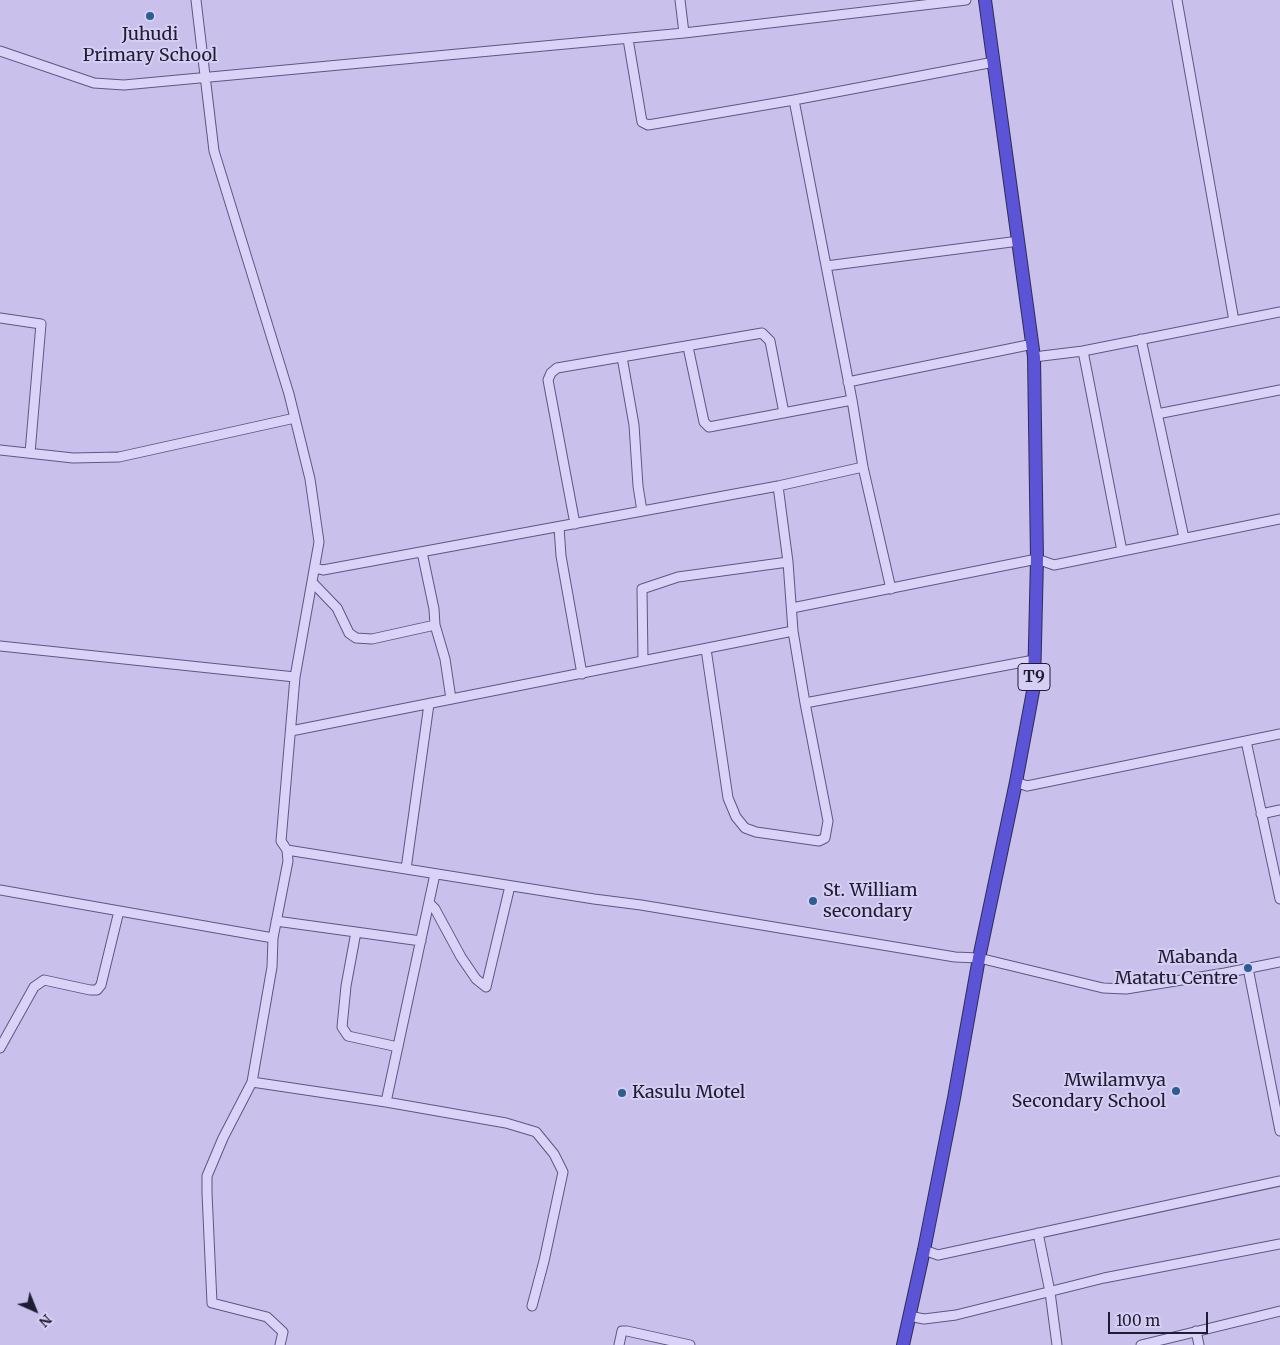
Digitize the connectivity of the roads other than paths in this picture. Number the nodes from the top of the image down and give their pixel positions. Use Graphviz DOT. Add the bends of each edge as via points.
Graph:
graph roads {
  1 [pos="196,0"];
  2 [pos="680,0"];
  3 [pos="966,0"];
  4 [pos="985,0"];
  5 [pos="1178,0"];
  6 [pos="684,33"];
  7 [pos="628,39"];
  8 [pos="0,51"];
  9 [pos="994,62"];
  10 [pos="204,78"];
  11 [pos="794,100"];
  12 [pos="1020,241"];
  13 [pos="826,266"];
  14 [pos="1280,312"];
  15 [pos="0,318"];
  16 [pos="1234,321"];
  17 [pos="1141,340"];
  18 [pos="688,347"];
  19 [pos="1034,350"];
  20 [pos="1083,351"];
  21 [pos="622,358"];
  22 [pos="848,382"];
  23 [pos="1280,390"];
  24 [pos="852,400"];
  25 [pos="784,413"];
  26 [pos="1157,414"];
  27 [pos="295,418"];
  28 [pos="0,450"];
  29 [pos="30,453"];
  30 [pos="863,467"];
  31 [pos="778,486"];
  32 [pos="642,512"];
  33 [pos="1280,519"];
  34 [pos="575,524"];
  35 [pos="559,527"];
  36 [pos="1184,538"];
  37 [pos="1122,551"];
  38 [pos="422,552"];
  39 [pos="1037,559"];
  40 [pos="788,562"];
  41 [pos="315,568"];
  42 [pos="312,582"];
  43 [pos="891,590"];
  44 [pos="792,608"];
  45 [pos="436,625"];
  46 [pos="794,631"];
  47 [pos="0,646"];
  48 [pos="706,649"];
  49 [pos="1034,660"];
  50 [pos="643,662"];
  51 [pos="582,674"];
  52 [pos="295,677"];
  53 [pos="451,699"];
  54 [pos="805,703"];
  55 [pos="429,704"];
  56 [pos="290,731"];
  57 [pos="1280,734"];
  58 [pos="1246,740"];
  59 [pos="1016,782"];
  60 [pos="1280,810"];
  61 [pos="1261,814"];
  62 [pos="287,850"];
  63 [pos="406,869"];
  64 [pos="435,874"];
  65 [pos="510,886"];
  66 [pos="1279,888"];
  67 [pos="0,890"];
  68 [pos="1280,899"];
  69 [pos="429,902"];
  70 [pos="119,911"];
  71 [pos="276,921"];
  72 [pos="356,932"];
  73 [pos="273,938"];
  74 [pos="421,941"];
  75 [pos="979,958"];
  76 [pos="1280,962"];
  77 [pos="1248,968"];
  78 [pos="398,1047"];
  79 [pos="0,1048"];
  80 [pos="252,1082"];
  81 [pos="386,1102"];
  82 [pos="1280,1131"];
  83 [pos="1280,1181"];
  84 [pos="1038,1233"];
  85 [pos="1280,1244"];
  86 [pos="924,1250"];
  87 [pos="1050,1292"];
  88 [pos="532,1306"];
  89 [pos="1280,1311"];
  90 [pos="909,1316"];
  91 [pos="1196,1332"];
  92 [pos="280,1345"];
  93 [pos="619,1345"];
  94 [pos="690,1345"];
  95 [pos="898,1345"];
  96 [pos="903,1345"];
  97 [pos="1057,1345"];
  98 [pos="1141,1345"];
  99 [pos="1199,1345"];
  1 -- 10 [label="street"];
  2 -- 6 [label="street"];
  3 -- 6 [label="street"];
  4 -- 9 [label="highway, T9"];
  5 -- 16 [label="street"];
  6 -- 7 [label="street"];
  7 -- 10 [label="street"];
  7 -- 11 [label="street" via="642,122 648,125"];
  8 -- 10 [label="street" via="94,82 124,85"];
  9 -- 11 [label="street"];
  9 -- 12 [label="highway, T9"];
  10 -- 27 [label="street" via="214,151"];
  11 -- 13 [label="street"];
  12 -- 13 [label="street"];
  12 -- 19 [label="highway, T9"];
  13 -- 22 [label="street"];
  14 -- 16 [label="street"];
  15 -- 29 [label="street" via="41,324"];
  16 -- 17 [label="street"];
  17 -- 20 [label="street"];
  17 -- 26 [label="street"];
  18 -- 21 [label="street"];
  18 -- 25 [label="street" via="762,334 766,336 770,341"];
  18 -- 25 [label="street" via="704,422 709,427"];
  19 -- 20 [label="street"];
  19 -- 22 [label="street"];
  19 -- 39 [label="highway, T9"];
  20 -- 37 [label="street"];
  21 -- 32 [label="street" via="634,426"];
  21 -- 34 [label="street" via="557,368 548,380"];
  22 -- 24 [label="street"];
  23 -- 26 [label="street"];
  24 -- 25 [label="street"];
  24 -- 30 [label="street"];
  26 -- 36 [label="street"];
  27 -- 29 [label="street" via="119,457 73,458"];
  27 -- 41 [label="street" via="310,479 320,542"];
  28 -- 29 [label="street"];
  30 -- 31 [label="street"];
  30 -- 43 [label="street"];
  31 -- 32 [label="street"];
  31 -- 40 [label="street"];
  32 -- 34 [label="street"];
  33 -- 36 [label="street"];
  34 -- 35 [label="street"];
  35 -- 38 [label="street"];
  35 -- 51 [label="street" via="561,556"];
  36 -- 37 [label="street"];
  37 -- 39 [label="street" via="1054,565"];
  38 -- 41 [label="street" via="323,570"];
  38 -- 45 [label="street"];
  39 -- 43 [label="street"];
  39 -- 49 [label="highway, T9"];
  40 -- 44 [label="street"];
  40 -- 50 [label="street" via="678,577 642,589"];
  41 -- 42 [label="street"];
  42 -- 45 [label="street" via="337,608 349,633 356,638 372,639"];
  42 -- 52 [label="street"];
  43 -- 44 [label="street"];
  44 -- 46 [label="street"];
  45 -- 53 [label="street"];
  46 -- 48 [label="street"];
  46 -- 54 [label="street"];
  47 -- 52 [label="street"];
  48 -- 50 [label="street"];
  48 -- 54 [label="street" via="728,798 745,828 756,832 824,838 828,822"];
  49 -- 54 [label="street"];
  49 -- 59 [label="highway, T9" via="1034,686"];
  50 -- 51 [label="street"];
  51 -- 53 [label="street"];
  52 -- 56 [label="street"];
  53 -- 55 [label="street"];
  55 -- 56 [label="street"];
  55 -- 63 [label="street"];
  56 -- 62 [label="street" via="281,840"];
  57 -- 58 [label="street"];
  58 -- 59 [label="street" via="1027,786"];
  58 -- 61 [label="street"];
  59 -- 75 [label="highway, T9"];
  60 -- 61 [label="street"];
  61 -- 66 [label="street"];
  62 -- 63 [label="street"];
  62 -- 71 [label="street" via="288,861"];
  63 -- 64 [label="street"];
  64 -- 65 [label="street"];
  64 -- 69 [label="street"];
  65 -- 69 [label="street" via="486,987 476,979"];
  65 -- 75 [label="street" via="955,957"];
  66 -- 68 [label="street"];
  67 -- 70 [label="street"];
  69 -- 74 [label="street"];
  70 -- 73 [label="street"];
  70 -- 79 [label="street" via="101,985 97,990 44,980 34,987"];
  71 -- 72 [label="street"];
  71 -- 73 [label="street"];
  72 -- 74 [label="street"];
  72 -- 78 [label="street" via="342,1027 348,1036"];
  73 -- 80 [label="street" via="272,966"];
  74 -- 78 [label="street"];
  75 -- 77 [label="street" via="1103,988 1126,989"];
  75 -- 86 [label="highway, T9"];
  76 -- 77 [label="street"];
  77 -- 82 [label="street"];
  78 -- 81 [label="street"];
  80 -- 81 [label="street"];
  80 -- 92 [label="street" via="207,1176 212,1303 267,1317 283,1332"];
  81 -- 88 [label="street" via="506,1123 536,1132 554,1154 562,1172"];
  83 -- 84 [label="street"];
  84 -- 86 [label="street" via="938,1255"];
  84 -- 87 [label="street"];
  85 -- 87 [label="street" via="1104,1278"];
  86 -- 90 [label="highway, T9"];
  87 -- 90 [label="street" via="956,1315 924,1319"];
  87 -- 97 [label="street"];
  89 -- 91 [label="street"];
  90 -- 96 [label="highway, T9"];
  91 -- 98 [label="street"];
  91 -- 99 [label="street"];
  93 -- 94 [label="street" via="622,1331"];
  95 -- 96 [label="street"];
}
